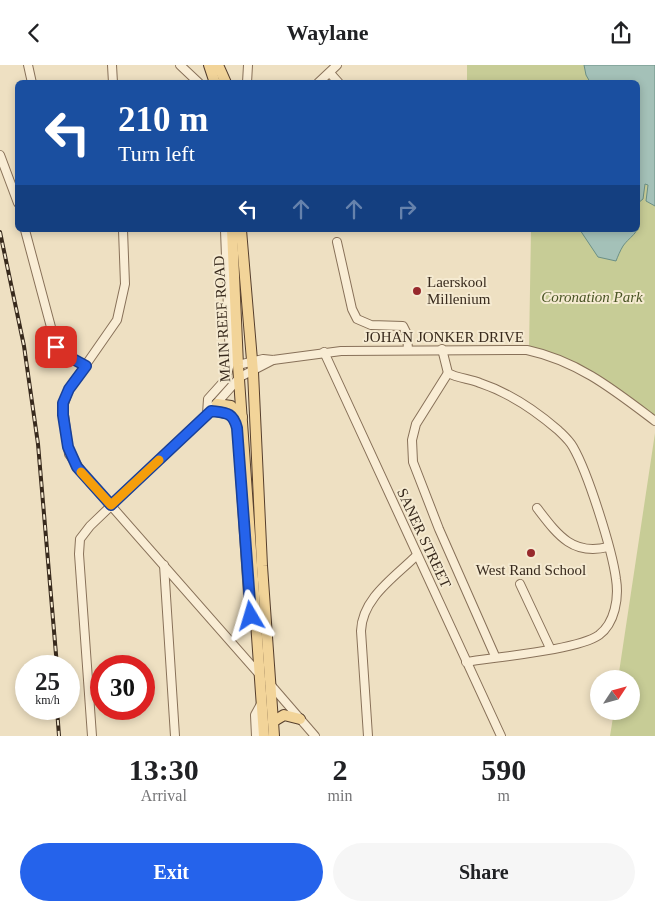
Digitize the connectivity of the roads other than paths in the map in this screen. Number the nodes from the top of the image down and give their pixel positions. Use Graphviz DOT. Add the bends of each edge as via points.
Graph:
graph roads {
  1 [pos="28,65"];
  2 [pos="112,65"];
  3 [pos="180,65"];
  4 [pos="209,65"];
  5 [pos="218,65"];
  6 [pos="248,65"];
  7 [pos="337,65"];
  8 [pos="330,73"];
  9 [pos="31,80"];
  10 [pos="113,80"];
  11 [pos="196,80"];
  12 [pos="214,80"];
  13 [pos="225,80"];
  14 [pos="247,80"];
  15 [pos="322,80"];
  16 [pos="336,80"];
  17 [pos="0,155"];
  18 [pos="15,195"];
  19 [pos="26,232"];
  20 [pos="123,232"];
  21 [pos="225,232"];
  22 [pos="232,232"];
  23 [pos="241,232"];
  24 [pos="337,242"];
  25 [pos="442,349"];
  26 [pos="408,350"];
  27 [pos="324,352"];
  28 [pos="238,365"];
  29 [pos="86,366"];
  30 [pos="252,367"];
  31 [pos="448,373"];
  32 [pos="240,377"];
  33 [pos="212,410"];
  34 [pos="242,417"];
  35 [pos="655,421"];
  36 [pos="111,505"];
  37 [pos="537,508"];
  38 [pos="608,547"];
  39 [pos="417,555"];
  40 [pos="164,565"];
  41 [pos="520,584"];
  42 [pos="256,621"];
  43 [pos="550,648"];
  44 [pos="495,656"];
  45 [pos="466,661"];
  46 [pos="259,673"];
  47 [pos="272,686"];
  48 [pos="261,704"];
  49 [pos="300,719"];
  50 [pos="274,721"];
  51 [pos="92,736"];
  52 [pos="175,736"];
  53 [pos="256,736"];
  54 [pos="264,736"];
  55 [pos="274,736"];
  56 [pos="315,736"];
  57 [pos="368,736"];
  58 [pos="501,736"];
  1 -- 9 [label="street"];
  2 -- 10 [label="street"];
  3 -- 11 [label="street"];
  4 -- 12 [label="main road"];
  5 -- 13 [label="main road"];
  6 -- 14 [label="street"];
  7 -- 8 [label="street"];
  8 -- 15 [label="street"];
  8 -- 16 [label="street"];
  17 -- 18 [label="street"];
  19 -- 29 [label="street" via="54,342 62,353"];
  20 -- 29 [label="street" via="125,284 121,305 112,329"];
  21 -- 33 [label="street" via="230,363 226,379 208,399"];
  22 -- 28 [label="main road, MAIN REEF ROAD"];
  23 -- 30 [label="main road, MAIN REEF ROAD"];
  24 -- 26 [label="street" via="353,315 363,323 403,326"];
  25 -- 26 [label="street, JOHAN JONKER DRIVE"];
  25 -- 31 [label="street"];
  25 -- 35 [label="street, JOHAN JONKER DRIVE" via="527,350 555,358 600,380"];
  26 -- 27 [label="street, JOHAN JONKER DRIVE"];
  27 -- 30 [label="street, JOHAN JONKER DRIVE" via="273,360"];
  27 -- 39 [label="street, SANER STREET"];
  28 -- 30 [label="street, JOHAN JONKER DRIVE"];
  28 -- 32 [label="main road, MAIN REEF ROAD"];
  29 -- 36 [label="street" via="63,403 68,447 77,467"];
  30 -- 32 [label="street, JOHAN JONKER DRIVE"];
  30 -- 47 [label="main road, MAIN REEF ROAD" via="262,567"];
  31 -- 38 [label="street" via="494,389 566,437 577,454"];
  31 -- 44 [label="street" via="416,424 412,440 413,462"];
  32 -- 33 [label="street"];
  32 -- 34 [label="main road, MAIN REEF ROAD"];
  33 -- 34 [label="main road" via="232,406"];
  33 -- 36 [label="street"];
  33 -- 42 [label="street" via="232,415 237,428 249,610"];
  34 -- 42 [label="main road, MAIN REEF ROAD"];
  36 -- 40 [label="street"];
  36 -- 51 [label="street" via="84,532 79,545"];
  37 -- 38 [label="street" via="555,532 569,543 590,550"];
  38 -- 43 [label="street" via="616,579 610,621 604,631 594,637"];
  39 -- 45 [label="street, SANER STREET"];
  39 -- 57 [label="street" via="375,596 363,613 360,631"];
  40 -- 46 [label="street"];
  40 -- 52 [label="street"];
  41 -- 43 [label="street"];
  42 -- 46 [label="main road, MAIN REEF ROAD"];
  43 -- 44 [label="street"];
  44 -- 45 [label="street"];
  45 -- 58 [label="street, SANER STREET"];
  46 -- 47 [label="street"];
  46 -- 48 [label="main road, MAIN REEF ROAD"];
  47 -- 49 [label="street"];
  47 -- 50 [label="main road, MAIN REEF ROAD"];
  48 -- 53 [label="street" via="254,715"];
  48 -- 54 [label="main road, MAIN REEF ROAD"];
  49 -- 50 [label="main road" via="284,715"];
  49 -- 56 [label="street"];
  50 -- 55 [label="main road, MAIN REEF ROAD"];
}
